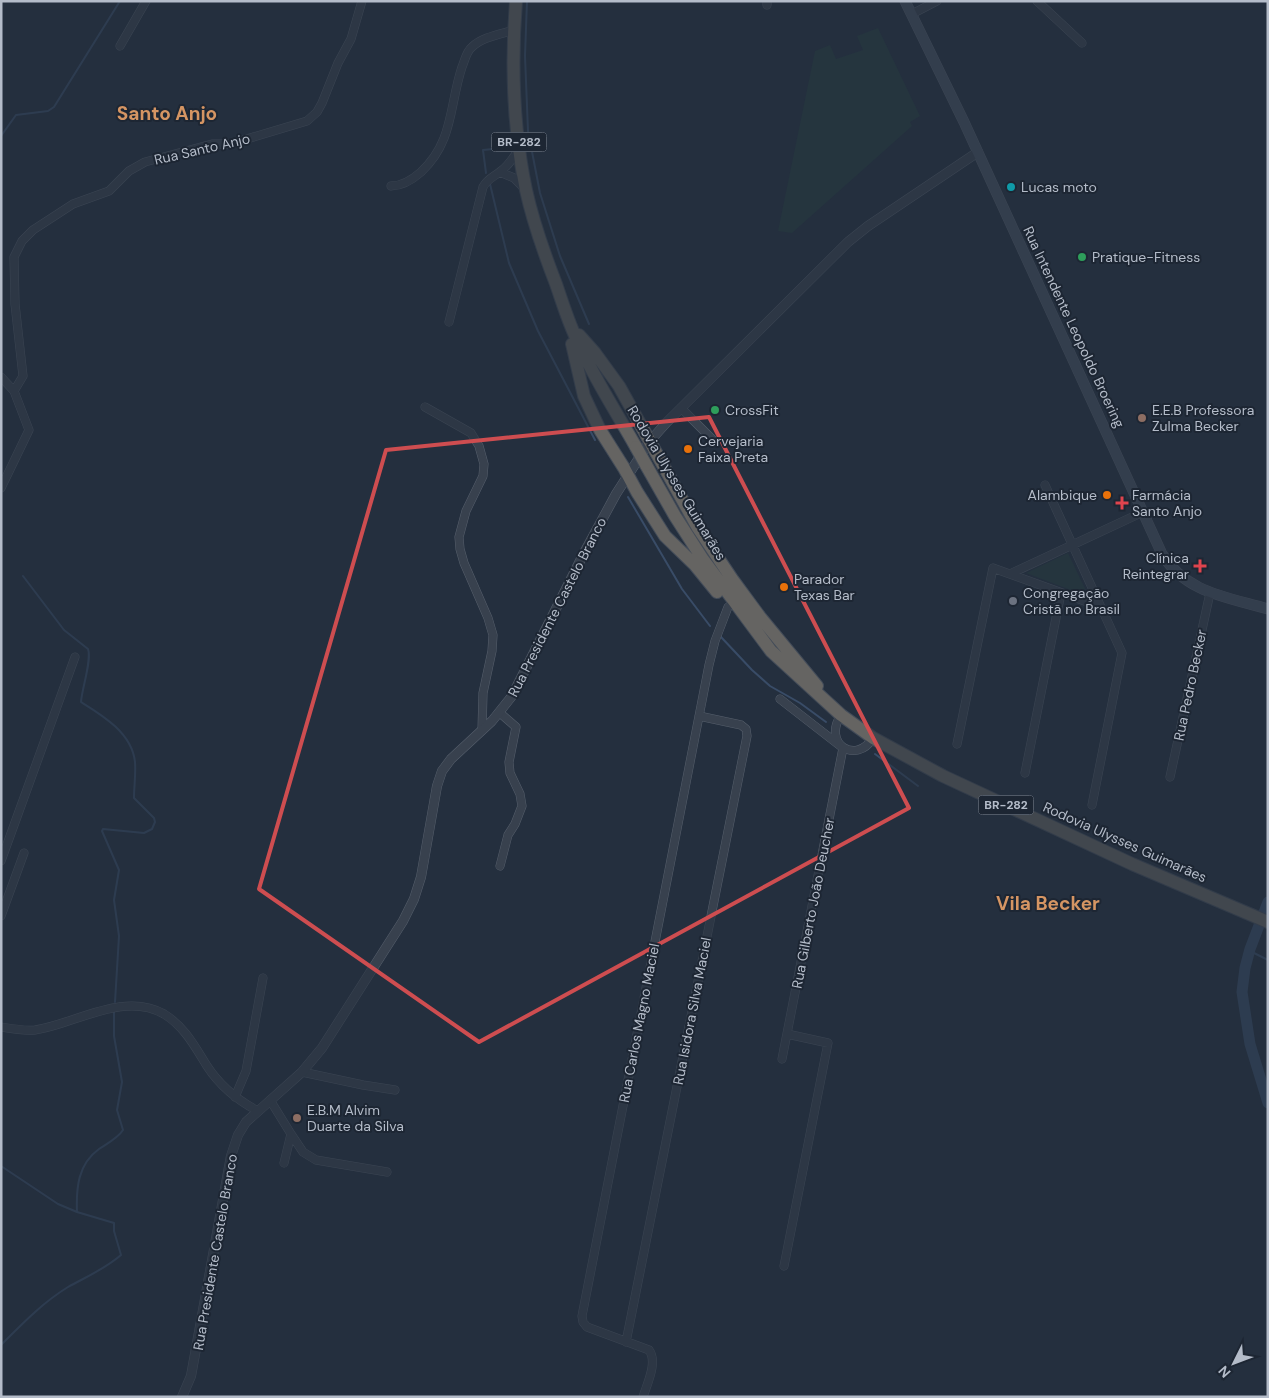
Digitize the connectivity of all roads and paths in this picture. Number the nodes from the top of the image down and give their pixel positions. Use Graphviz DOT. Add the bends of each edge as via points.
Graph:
graph roads {
  1 [pos="146,1"];
  2 [pos="362,1"];
  3 [pos="516,1"];
  4 [pos="906,1"];
  5 [pos="937,1"];
  6 [pos="1036,1"];
  7 [pos="912,14"];
  8 [pos="514,30"];
  9 [pos="1082,43"];
  10 [pos="120,46"];
  11 [pos="519,148"];
  12 [pos="978,152"];
  13 [pos="500,172"];
  14 [pos="391,186"];
  15 [pos="526,190"];
  16 [pos="556,283"];
  17 [pos="449,322"];
  18 [pos="571,326"];
  19 [pos="1,377"];
  20 [pos="14,391"];
  21 [pos="425,407"];
  22 [pos="680,408"];
  23 [pos="650,441"];
  24 [pos="715,442"];
  25 [pos="628,474"];
  26 [pos="1045,486"];
  27 [pos="1,488"];
  28 [pos="1143,512"];
  29 [pos="1072,545"];
  30 [pos="1010,574"];
  31 [pos="1061,593"];
  32 [pos="1210,593"];
  33 [pos="728,607"];
  34 [pos="1100,607"];
  35 [pos="1268,609"];
  36 [pos="771,651"];
  37 [pos="75,657"];
  38 [pos="780,699"];
  39 [pos="838,712"];
  40 [pos="500,713"];
  41 [pos="699,716"];
  42 [pos="482,730"];
  43 [pos="874,738"];
  44 [pos="957,744"];
  45 [pos="843,748"];
  46 [pos="1025,772"];
  47 [pos="1170,777"];
  48 [pos="1092,805"];
  49 [pos="24,853"];
  50 [pos="1,861"];
  51 [pos="500,866"];
  52 [pos="1,916"];
  53 [pos="1268,922"];
  54 [pos="263,978"];
  55 [pos="1,1027"];
  56 [pos="787,1034"];
  57 [pos="782,1059"];
  58 [pos="302,1072"];
  59 [pos="395,1090"];
  60 [pos="235,1097"];
  61 [pos="270,1100"];
  62 [pos="258,1111"];
  63 [pos="291,1134"];
  64 [pos="284,1163"];
  65 [pos="387,1172"];
  66 [pos="784,1266"];
  67 [pos="626,1342"];
  68 [pos="182,1397"];
  69 [pos="643,1397"];
  1 -- 10 [label="street"];
  2 -- 20 [label="street, Rua Santo Anjo" via="351,39 322,103 307,121 230,144 212,144 145,162 129,171 105,194 73,204 22,240 14,257 23,372"];
  3 -- 8 [label="highway, Rodovia Ulysses Guimarães / BR-282"];
  4 -- 7 [label="main road, Rua Intendente Leopoldo Broering"];
  5 -- 7 [label="street"];
  6 -- 9 [label="street"];
  7 -- 12 [label="main road, Rua Intendente Leopoldo Broering"];
  8 -- 11 [label="highway, Rodovia Ulysses Guimarães / BR-282" via="514,92"];
  8 -- 14 [label="street" via="470,48 438,152 411,180"];
  11 -- 13 [label="street"];
  11 -- 15 [label="highway, Rodovia Ulysses Guimarães / BR-282"];
  12 -- 22 [label="street, Rua Presidente Castelo Branco" via="848,242"];
  12 -- 28 [label="main road, Rua Intendente Leopoldo Broering"];
  13 -- 15 [label="street" via="514,178"];
  13 -- 17 [label="street" via="483,187"];
  15 -- 16 [label="highway, Rodovia Ulysses Guimarães / BR-282" via="540,242"];
  16 -- 18 [label="highway, Rodovia Ulysses Guimarães / BR-282"];
  16 -- 25 [label="highway" via="560,316 574,349 584,396 600,430"];
  18 -- 23 [label="highway" via="614,377"];
  18 -- 36 [label="highway, Rodovia Ulysses Guimarães / BR-282, bridge" via="594,376 675,516"];
  19 -- 20 [label="street"];
  20 -- 27 [label="street" via="29,430"];
  21 -- 42 [label="street" via="471,433 479,446 484,467 464,517 460,537 464,563 493,635 483,693"];
  22 -- 23 [label="street, Rua Presidente Castelo Branco"];
  22 -- 24 [label="street"];
  23 -- 25 [label="street, Rua Presidente Castelo Branco"];
  23 -- 39 [label="highway" via="698,528 732,579"];
  25 -- 33 [label="highway" via="665,536 695,565"];
  25 -- 40 [label="street, Rua Presidente Castelo Branco" via="584,553 518,686"];
  26 -- 29 [label="street"];
  28 -- 29 [label="street"];
  28 -- 32 [label="main road, Rua Intendente Leopoldo Broering" via="1173,570 1187,582"];
  29 -- 30 [label="street"];
  29 -- 34 [label="street"];
  30 -- 31 [label="street"];
  30 -- 44 [label="street" via="993,568"];
  31 -- 34 [label="street"];
  31 -- 46 [label="street"];
  32 -- 35 [label="main road, Rua Intendente Leopoldo Broering"];
  32 -- 47 [label="street, Rua Pedro Becker"];
  33 -- 36 [label="highway"];
  33 -- 41 [label="street, Rua Carlos Magno Maciel" via="715,641"];
  34 -- 48 [label="street" via="1122,653"];
  36 -- 39 [label="highway, Rodovia Ulysses Guimarães / BR-282"];
  37 -- 50 [label="street"];
  38 -- 45 [label="street"];
  39 -- 43 [label="highway, Rodovia Ulysses Guimarães / BR-282"];
  39 -- 45 [label="street" via="834,729"];
  40 -- 42 [label="street, Rua Presidente Castelo Branco"];
  40 -- 51 [label="street" via="516,727 509,762 510,773 522,801"];
  41 -- 67 [label="street, Rua Carlos Magno Maciel" via="582,1316 587,1327"];
  41 -- 67 [label="street, Rua Isidora Silva Maciel" via="743,726 747,736"];
  42 -- 58 [label="street, Rua Presidente Castelo Branco" via="451,759 440,775 421,877 403,921 322,1048"];
  43 -- 45 [label="street" via="864,748 855,751"];
  43 -- 53 [label="highway, Rodovia Ulysses Guimarães / BR-282" via="943,776 1132,864"];
  45 -- 56 [label="street, Rua Gilberto João Deucher"];
  49 -- 52 [label="street"];
  54 -- 60 [label="street" via="246,1071"];
  55 -- 60 [label="street" via="35,1030 96,1011 117,1008 136,1007 158,1012 182,1030 217,1080"];
  56 -- 57 [label="street, Rua Gilberto João Deucher"];
  56 -- 66 [label="street" via="828,1043"];
  58 -- 59 [label="street"];
  58 -- 61 [label="street, Rua Presidente Castelo Branco"];
  60 -- 62 [label="street"];
  61 -- 62 [label="street, Rua Presidente Castelo Branco"];
  61 -- 63 [label="street"];
  62 -- 68 [label="street, Rua Presidente Castelo Branco" via="244,1126 234,1148 192,1376"];
  63 -- 64 [label="street"];
  63 -- 65 [label="street" via="303,1152 316,1160"];
  67 -- 69 [label="street, Rua Carlos Magno Maciel" via="649,1350 653,1355"];
}
